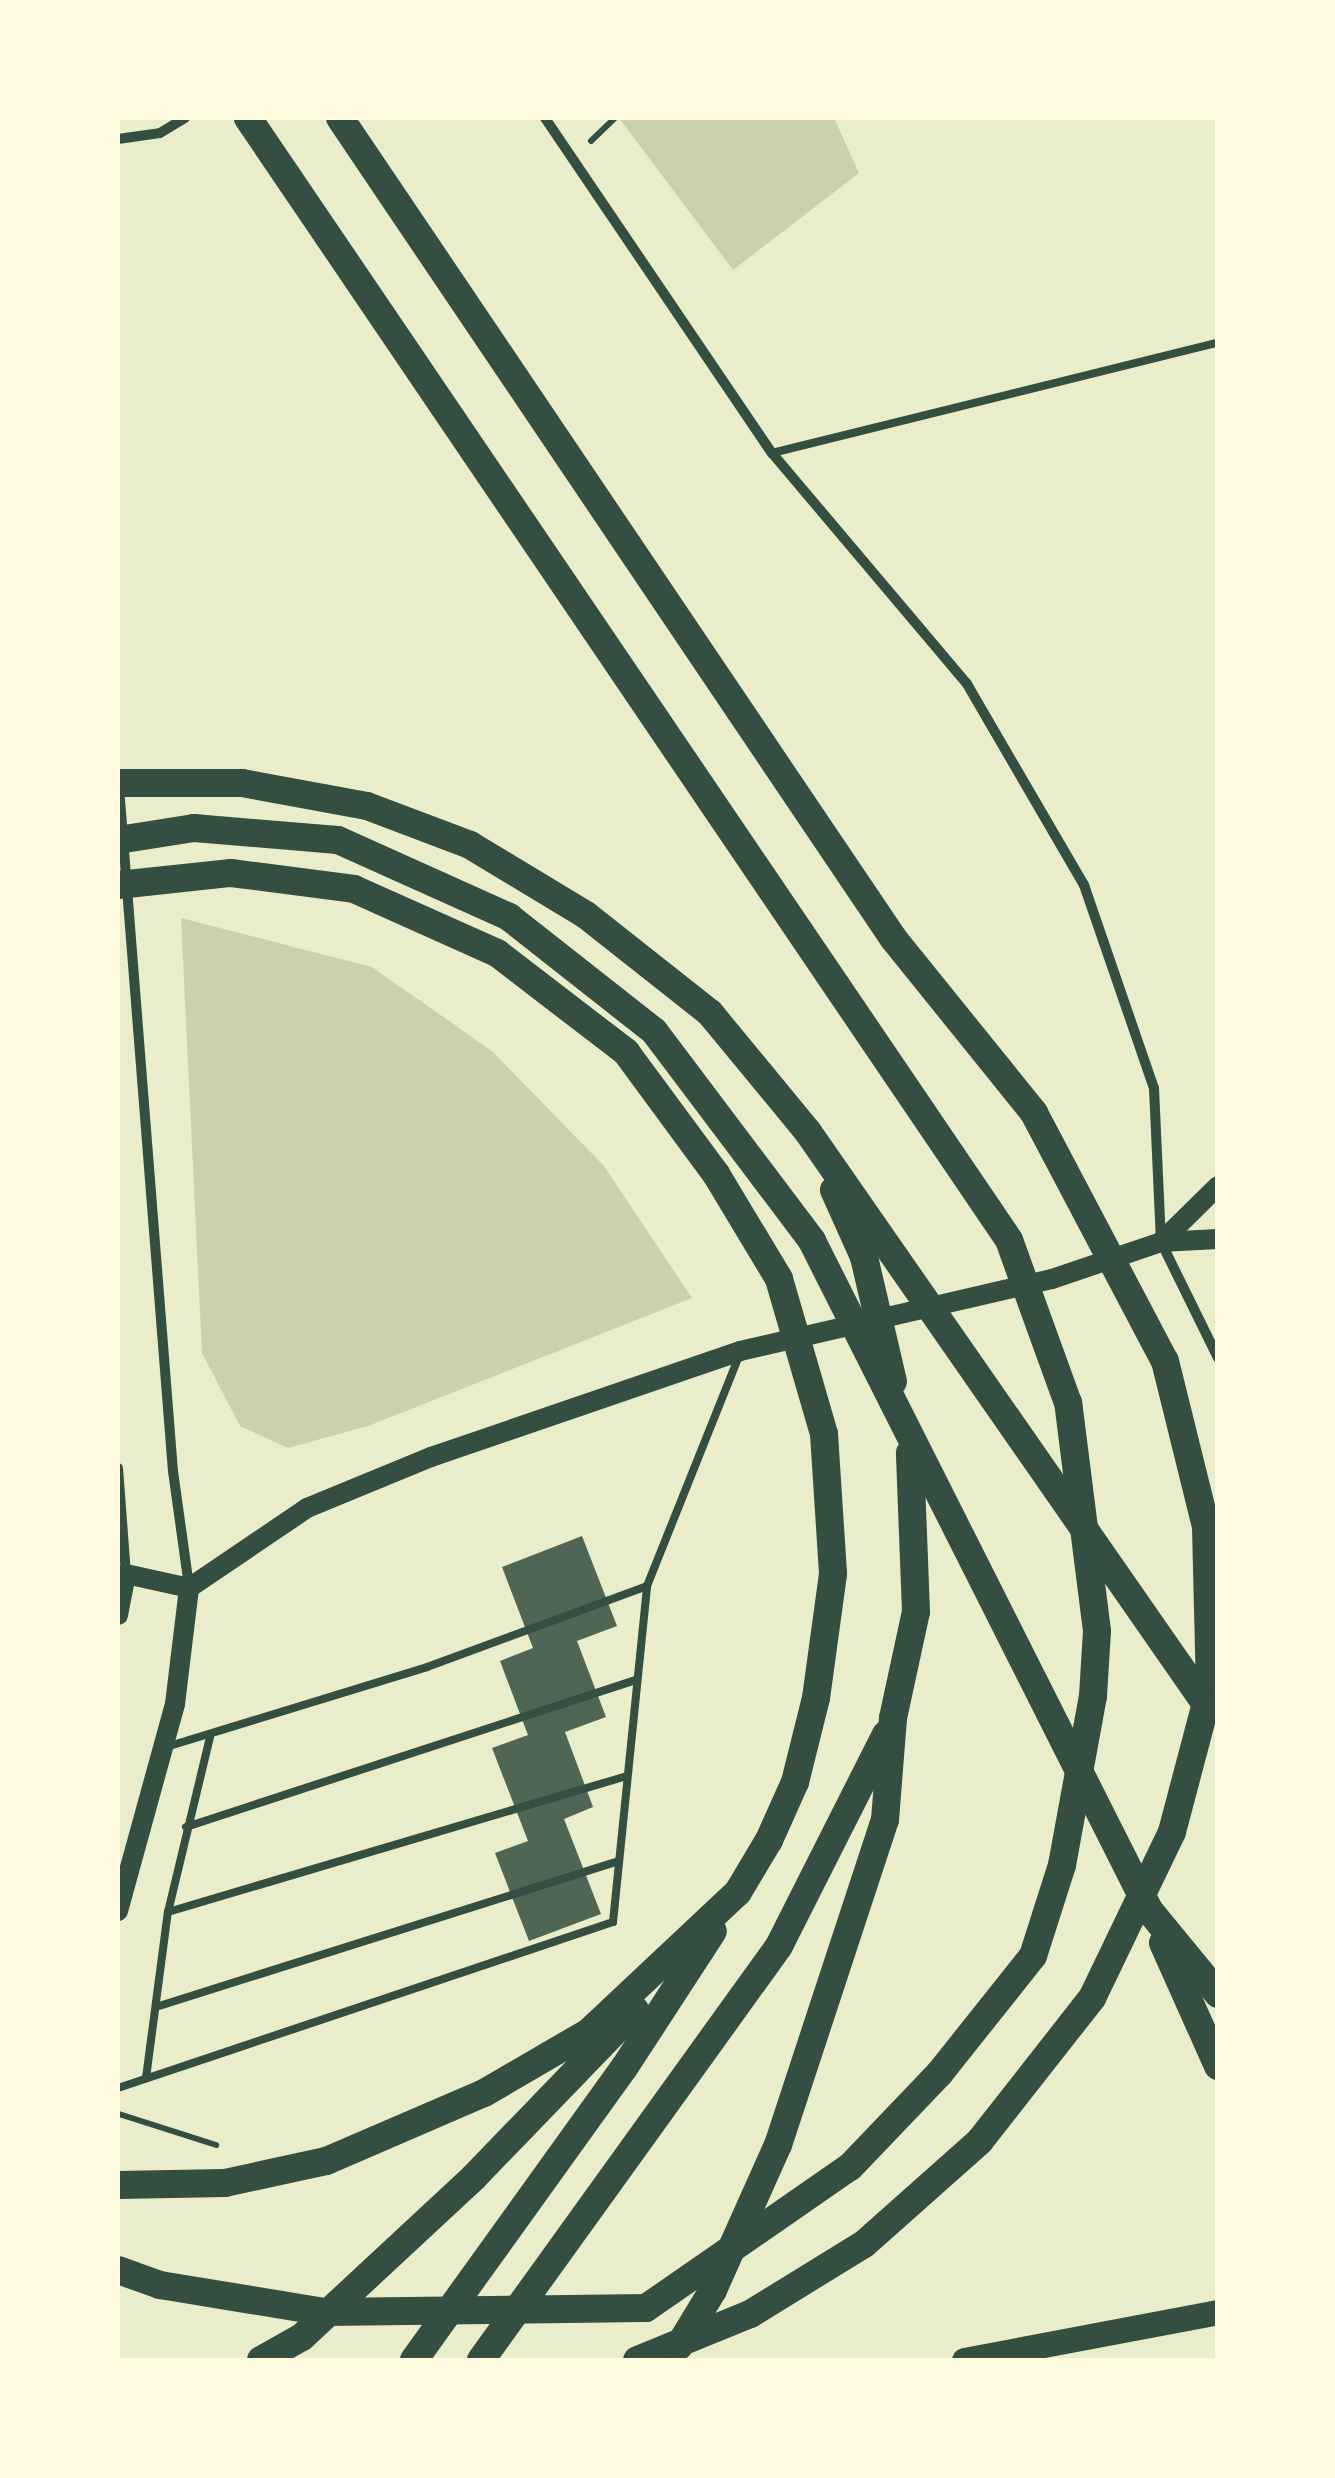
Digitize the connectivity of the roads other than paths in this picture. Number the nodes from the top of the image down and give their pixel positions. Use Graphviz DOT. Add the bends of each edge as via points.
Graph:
graph roads {
  1 [pos="185,118"];
  2 [pos="248,118"];
  3 [pos="340,118"];
  4 [pos="546,118"];
  5 [pos="118,138"];
  6 [pos="1218,343"];
  7 [pos="772,454"];
  8 [pos="118,773"];
  9 [pos="118,783"];
  10 [pos="118,840"];
  11 [pos="118,886"];
  12 [pos="808,1132"];
  13 [pos="1218,1186"];
  14 [pos="1218,1239"];
  15 [pos="1162,1242"];
  16 [pos="740,1352"];
  17 [pos="1218,1358"];
  18 [pos="118,1468"];
  19 [pos="126,1574"];
  20 [pos="647,1586"];
  21 [pos="189,1588"];
  22 [pos="118,1615"];
  23 [pos="635,1680"];
  24 [pos="893,1718"];
  25 [pos="1218,1721"];
  26 [pos="210,1737"];
  27 [pos="161,1748"];
  28 [pos="625,1777"];
  29 [pos="186,1827"];
  30 [pos="618,1862"];
  31 [pos="738,1892"];
  32 [pos="1149,1910"];
  33 [pos="118,1911"];
  34 [pos="168,1912"];
  35 [pos="1218,1994"];
  36 [pos="158,2006"];
  37 [pos="1218,2066"];
  38 [pos="146,2078"];
  39 [pos="118,2088"];
  40 [pos="118,2185"];
  41 [pos="118,2270"];
  42 [pos="1218,2312"];
  43 [pos="261,2360"];
  44 [pos="414,2360"];
  45 [pos="481,2360"];
  46 [pos="636,2360"];
  47 [pos="671,2360"];
  48 [pos="964,2360"];
  1 -- 5 [label="street" via="160,133"];
  2 -- 41 [label="highway" via="1009,1240 1068,1403 1097,1631 1093,1696 1062,1865 1033,1956 939,2074 850,2167 646,2308 325,2312 160,2285"];
  3 -- 46 [label="highway" via="893,938 1034,1113 1165,1361 1206,1527 1210,1688 1172,1832 1092,1998 980,2140 864,2244 750,2314"];
  4 -- 7 [label="street"];
  6 -- 7 [label="lane"];
  7 -- 15 [label="street" via="967,684 1084,885 1154,1088"];
  8 -- 21 [label="street" via="173,1471"];
  9 -- 12 [label="highway" via="242,782 367,806 470,845 586,914 710,1013"];
  10 -- 32 [label="highway" via="194,828 338,840 509,917 654,1031 812,1241"];
  11 -- 31 [label="highway" via="231,872 354,889 498,953 626,1052 716,1174 779,1279 824,1434 833,1574 816,1698 794,1782"];
  12 -- 24 [label="highway" via="864,1257 912,1462 916,1612"];
  12 -- 25 [label="highway"];
  13 -- 15 [label="main road"];
  14 -- 15 [label="main road"];
  15 -- 16 [label="main road" via="1052,1279"];
  15 -- 17 [label="street"];
  16 -- 20 [label="lane"];
  16 -- 21 [label="main road" via="431,1457 306,1508"];
  18 -- 19 [label="street"];
  19 -- 21 [label="main road"];
  19 -- 22 [label="main road"];
  20 -- 23 [label="lane"];
  20 -- 26 [label="lane"];
  21 -- 27 [label="main road" via="175,1704"];
  23 -- 28 [label="lane"];
  23 -- 29 [label="lane"];
  24 -- 45 [label="highway" via="779,1946"];
  24 -- 47 [label="highway" via="885,1820 778,2145 713,2290"];
  26 -- 27 [label="lane"];
  26 -- 29 [label="lane"];
  27 -- 33 [label="main road"];
  28 -- 30 [label="lane"];
  28 -- 34 [label="lane"];
  29 -- 34 [label="lane"];
  30 -- 36 [label="lane"];
  30 -- 38 [label="lane" via="613,1922"];
  31 -- 40 [label="highway" via="588,2032 484,2092 326,2161 226,2183"];
  31 -- 43 [label="highway" via="588,2064 474,2177 302,2337"];
  31 -- 44 [label="highway" via="624,2068"];
  32 -- 35 [label="highway"];
  32 -- 37 [label="highway"];
  34 -- 36 [label="lane"];
  36 -- 38 [label="lane"];
  38 -- 39 [label="lane"];
  42 -- 48 [label="main road"];
}
